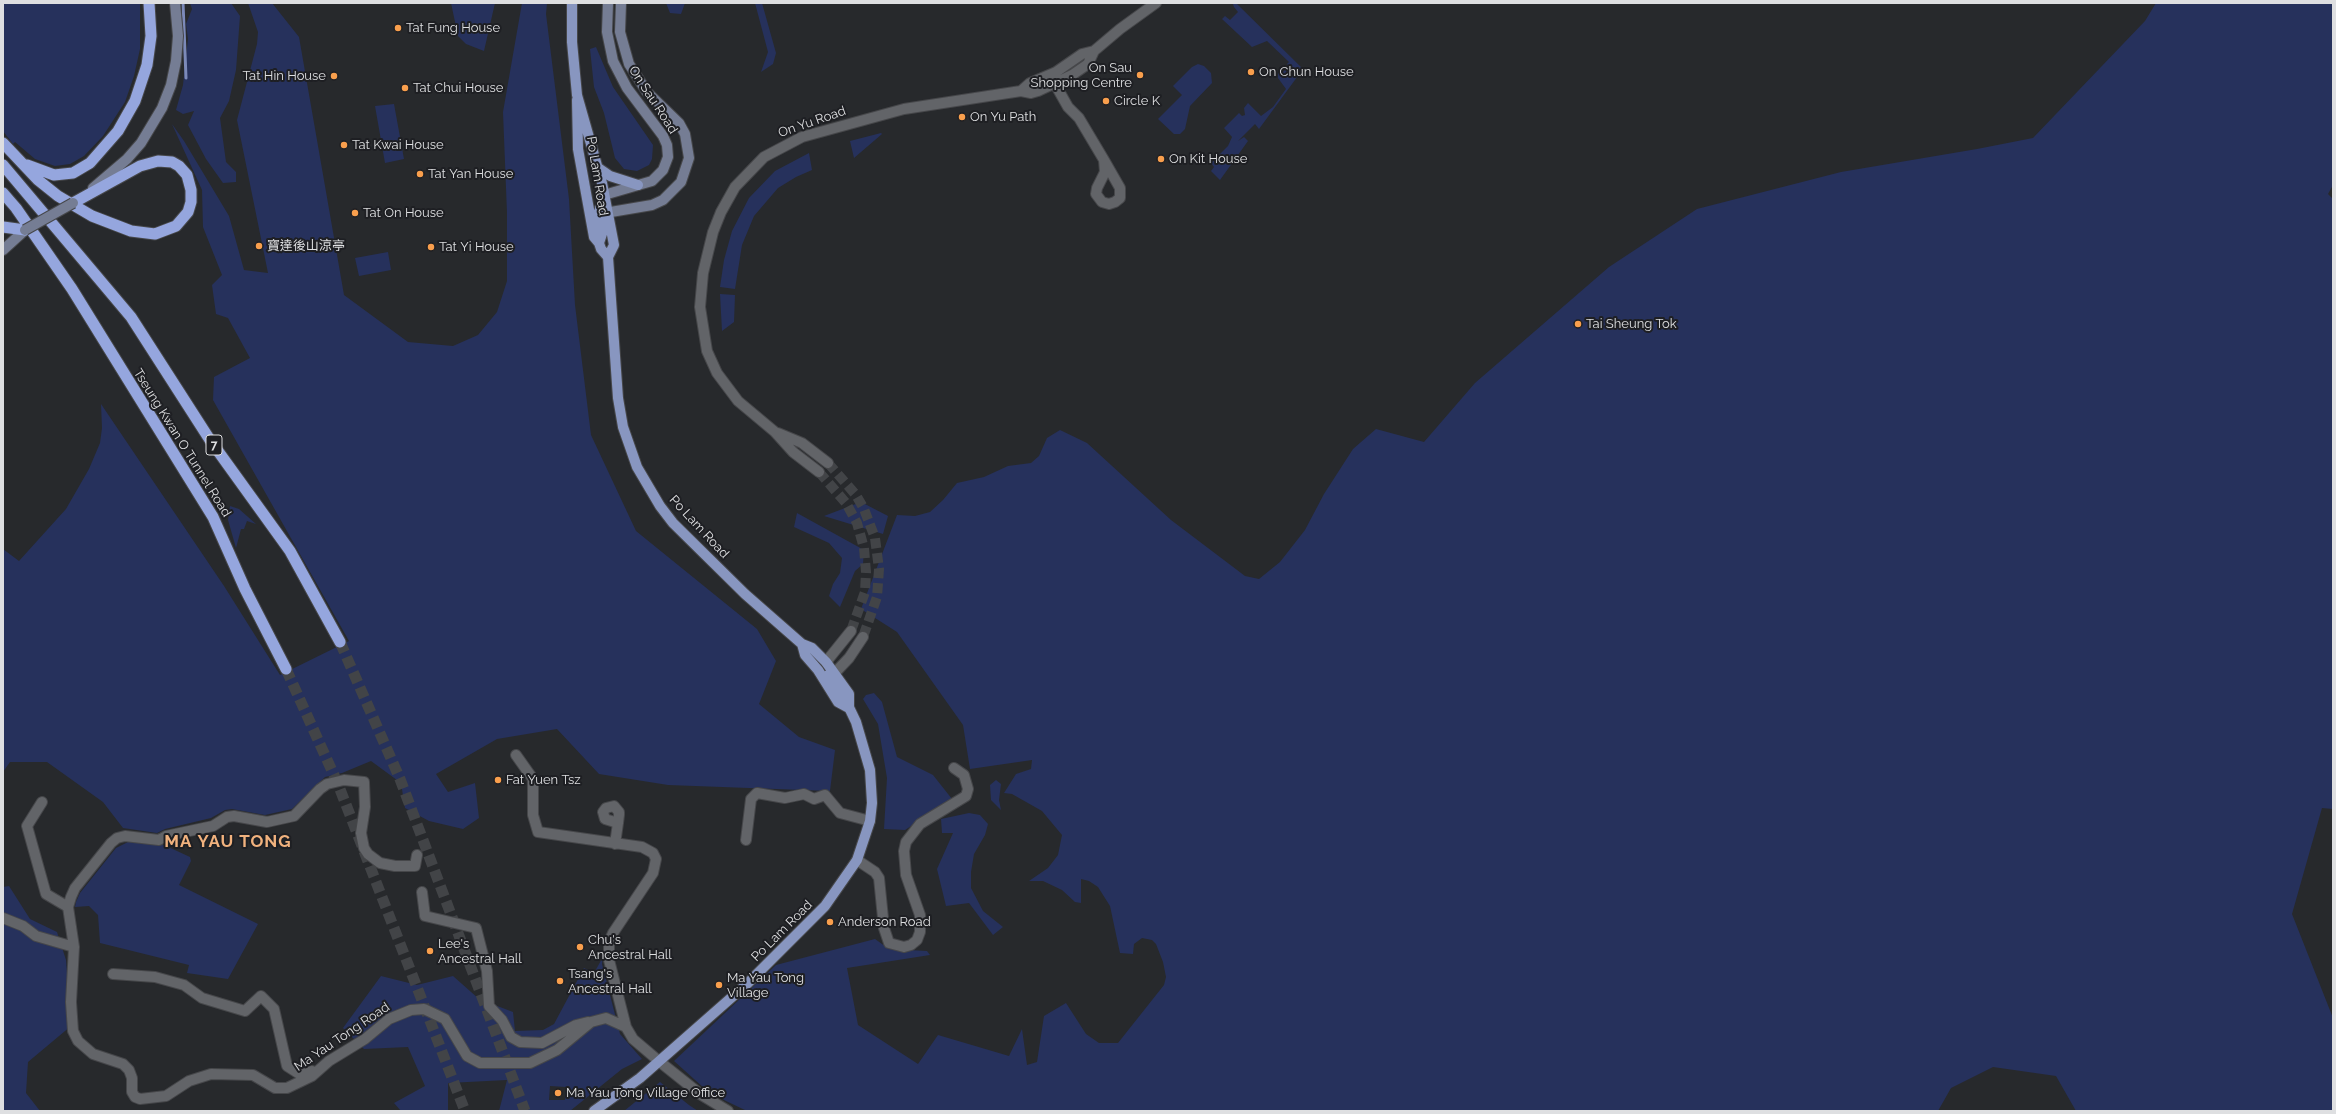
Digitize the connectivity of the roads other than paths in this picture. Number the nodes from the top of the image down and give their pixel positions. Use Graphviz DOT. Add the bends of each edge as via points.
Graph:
graph roads {
  1 [pos="149,3"];
  2 [pos="175,3"];
  3 [pos="572,3"];
  4 [pos="608,3"];
  5 [pos="621,3"];
  6 [pos="1156,3"];
  7 [pos="1055,78"];
  8 [pos="578,95"];
  9 [pos="6,147"];
  10 [pos="1104,160"];
  11 [pos="3,165"];
  12 [pos="597,167"];
  13 [pos="1101,182"];
  14 [pos="638,185"];
  15 [pos="1119,185"];
  16 [pos="3,193"];
  17 [pos="604,195"];
  18 [pos="73,203"];
  19 [pos="599,215"];
  20 [pos="3,227"];
  21 [pos="25,230"];
  22 [pos="3,250"];
  23 [pos="608,257"];
  24 [pos="775,432"];
  25 [pos="828,463"];
  26 [pos="819,472"];
  27 [pos="851,631"];
  28 [pos="862,637"];
  29 [pos="340,642"];
  30 [pos="802,644"];
  31 [pos="830,658"];
  32 [pos="286,669"];
  33 [pos="830,678"];
  34 [pos="516,755"];
  35 [pos="954,768"];
  36 [pos="42,802"];
  37 [pos="870,821"];
  38 [pos="618,823"];
  39 [pos="746,840"];
  40 [pos="615,844"];
  41 [pos="417,855"];
  42 [pos="857,860"];
  43 [pos="422,892"];
  44 [pos="68,907"];
  45 [pos="3,918"];
  46 [pos="74,947"];
  47 [pos="113,974"];
  48 [pos="591,1022"];
  49 [pos="626,1027"];
  50 [pos="329,1061"];
  51 [pos="660,1062"];
  52 [pos="594,1111"];
  53 [pos="728,1111"];
  1 -- 9 [label="highway" via="151,36 143,79 126,118 100,153 78,171 54,175 31,168"];
  2 -- 18 [label="main road" via="178,36 176,61 171,85 162,108 141,143 111,174"];
  3 -- 8 [label="main road, Po Lam Road" via="572,42"];
  4 -- 14 [label="main road, On Sau Road" via="608,41 617,70 667,145 666,163 660,174 652,181"];
  5 -- 19 [label="main road, On Sau Road" via="620,32 629,64 647,92 679,123 685,134 689,158 681,182 663,200 652,205"];
  6 -- 7 [label="street, On Yu Road" via="1134,17 1094,51 1088,64"];
  7 -- 10 [label="street" via="1076,106 1079,118"];
  7 -- 24 [label="street, On Yu Road" via="1031,93 1021,91 904,109 802,137 764,157 735,187 720,212 706,255 701,290 703,336 711,361 730,393 750,413"];
  8 -- 12 [label="main road, Po Lam Road"];
  8 -- 19 [label="main road, Po Lam Road" via="578,149"];
  9 -- 18 [label="highway" via="48,188 104,222 135,232 166,232 181,222 188,212 192,196 189,179 182,169 172,162 158,161 140,166"];
  10 -- 13 [label="street" via="1105,172"];
  10 -- 15 [label="street"];
  11 -- 29 [label="highway, Tseung Kwan O Tunnel Road / 7" via="131,317 210,440 290,551"];
  12 -- 14 [label="main road" via="614,177"];
  12 -- 17 [label="main road, Po Lam Road"];
  13 -- 15 [label="street" via="1108,179"];
  13 -- 15 [label="street" via="1096,194 1105,204 1120,198"];
  14 -- 17 [label="main road, On Sau Road"];
  16 -- 32 [label="highway, Tseung Kwan O Tunnel Road" via="72,289 213,517 244,589"];
  17 -- 19 [label="main road, Po Lam Road"];
  18 -- 21 [label="main road, bridge"];
  19 -- 23 [label="main road, Po Lam Road" via="614,245"];
  19 -- 23 [label="main road, Po Lam Road" via="594,237"];
  20 -- 21 [label="highway"];
  21 -- 22 [label="main road"];
  23 -- 30 [label="main road, Po Lam Road" via="618,398 623,427 637,467 673,523 745,594"];
  24 -- 25 [label="street, On Yu Road" via="802,443"];
  24 -- 26 [label="street, On Yu Road" via="793,452"];
  27 -- 31 [label="street"];
  28 -- 33 [label="street" via="849,658"];
  30 -- 31 [label="main road, Po Lam Road"];
  30 -- 33 [label="main road, Po Lam Road" via="805,655"];
  31 -- 33 [label="main road, Po Lam Road"];
  33 -- 37 [label="main road, Po Lam Road" via="849,708 870,770"];
  34 -- 40 [label="street" via="533,779 533,815 538,832"];
  35 -- 42 [label="street" via="964,775 968,790 966,796 920,824 906,842 906,875 920,915 920,932 917,940 911,945 904,947 889,943 884,928 879,878 875,872"];
  36 -- 44 [label="street" via="27,826 46,894"];
  37 -- 39 [label="street" via="840,813 825,795 814,798 804,794 785,798 758,792 751,799"];
  37 -- 42 [label="main road, Po Lam Road"];
  38 -- 40 [label="street"];
  40 -- 49 [label="street" via="648,849 656,859 653,873 609,942 609,960"];
  41 -- 44 [label="street" via="415,866 388,865 373,860 364,848 362,840 364,782 344,780 327,784 320,789 294,816 267,822 234,816 227,817 213,826 166,836 159,840 125,836 117,838 75,888"];
  42 -- 51 [label="main road, Po Lam Road" via="836,893 807,925 748,983"];
  43 -- 48 [label="street" via="425,916 476,928 487,971 489,1006 502,1020 511,1037 520,1042 542,1043 576,1025"];
  44 -- 46 [label="street"];
  45 -- 46 [label="street" via="23,926 36,936"];
  46 -- 50 [label="street, Ma Yau Tong Road" via="71,1002 73,1031 85,1049 123,1064 129,1070 135,1097 147,1099 166,1096 189,1081 211,1074 253,1075 275,1088 287,1088 312,1076"];
  47 -- 50 [label="street" via="155,977 184,985 202,998 245,1011 261,996 274,1009 287,1066 301,1075"];
  48 -- 49 [label="street" via="606,1018"];
  48 -- 50 [label="street, Ma Yau Tong Road" via="556,1050 530,1063 480,1063 467,1056 445,1019 424,1009 411,1010 389,1019 365,1039"];
  49 -- 51 [label="street" via="633,1039"];
  51 -- 52 [label="main road, Po Lam Road" via="634,1084"];
  51 -- 53 [label="street" via="700,1094"];
}
